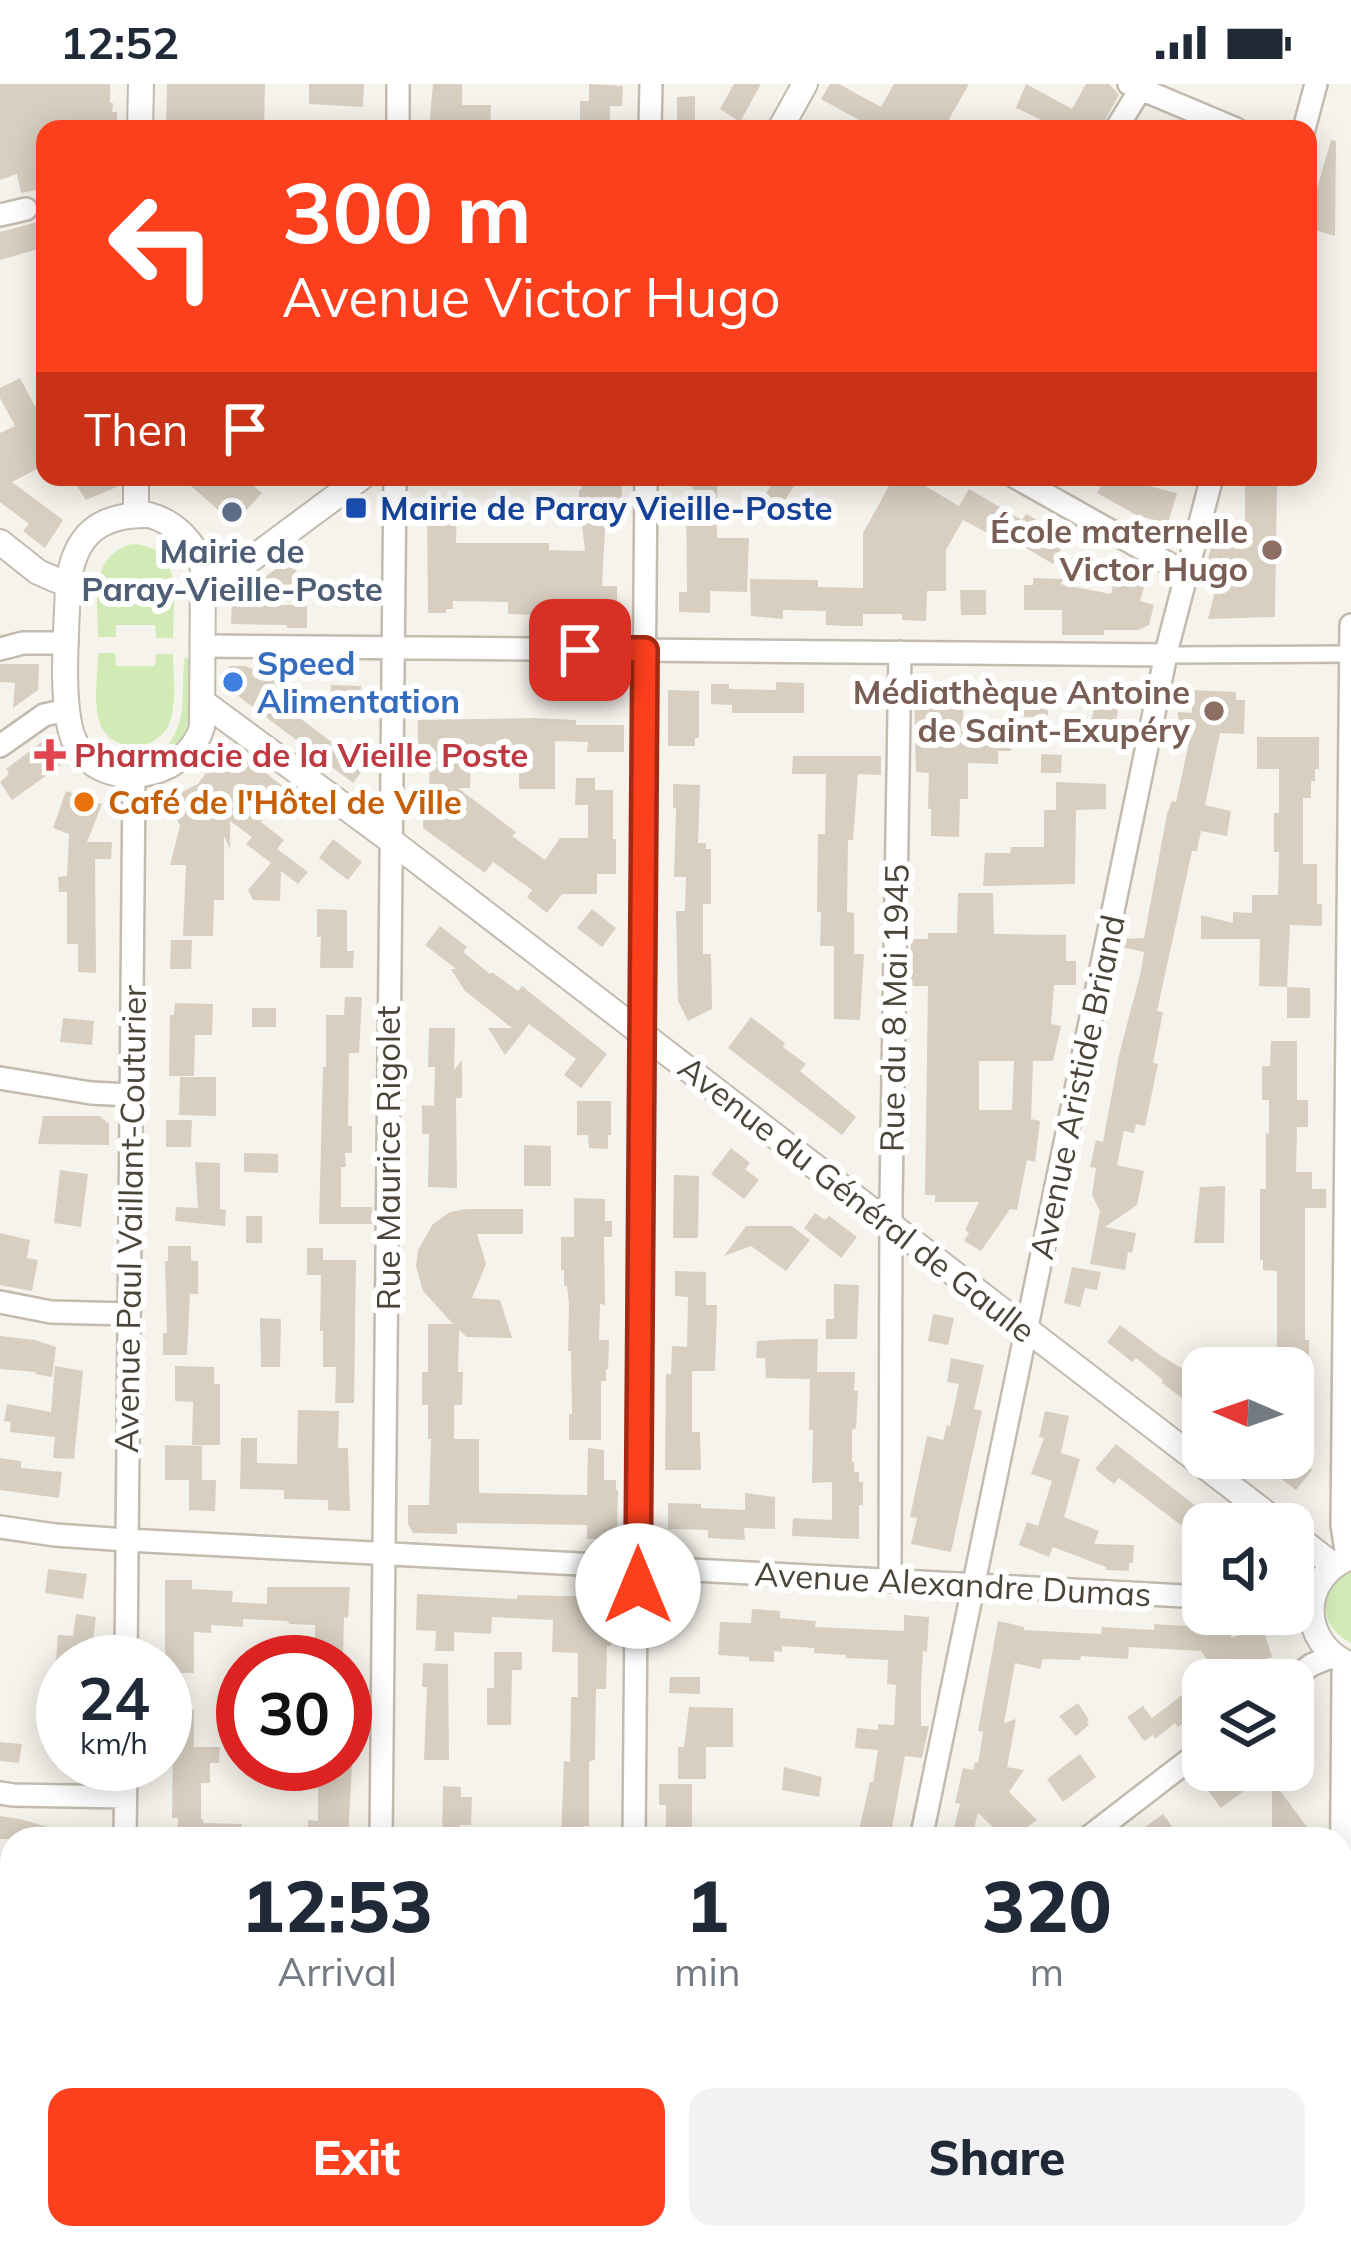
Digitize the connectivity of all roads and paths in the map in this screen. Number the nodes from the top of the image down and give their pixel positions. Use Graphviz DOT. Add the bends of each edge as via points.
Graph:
graph roads {
  1 [pos="141,84"];
  2 [pos="398,84"];
  3 [pos="651,84"];
  4 [pos="805,84"];
  5 [pos="1316,84"];
  6 [pos="1135,87"];
  7 [pos="140,120"];
  8 [pos="398,120"];
  9 [pos="650,120"];
  10 [pos="785,120"];
  11 [pos="1120,120"];
  12 [pos="1214,120"];
  13 [pos="1306,120"];
  14 [pos="35,207"];
  15 [pos="0,215"];
  16 [pos="136,486"];
  17 [pos="350,486"];
  18 [pos="395,486"];
  19 [pos="646,486"];
  20 [pos="1031,486"];
  21 [pos="1210,486"];
  22 [pos="136,515"];
  23 [pos="0,542"];
  24 [pos="1186,574"];
  25 [pos="204,581"];
  26 [pos="68,585"];
  27 [pos="1351,625"];
  28 [pos="67,643"];
  29 [pos="203,646"];
  30 [pos="393,648"];
  31 [pos="0,649"];
  32 [pos="645,650"];
  33 [pos="900,652"];
  34 [pos="1351,654"];
  35 [pos="1166,655"];
  36 [pos="202,702"];
  37 [pos="67,710"];
  38 [pos="0,746"];
  39 [pos="134,776"];
  40 [pos="390,840"];
  41 [pos="641,1032"];
  42 [pos="0,1078"];
  43 [pos="130,1095"];
  44 [pos="892,1226"];
  45 [pos="0,1302"];
  46 [pos="129,1315"];
  47 [pos="1027,1329"];
  48 [pos="1253,1503"];
  49 [pos="0,1527"];
  50 [pos="127,1540"];
  51 [pos="1314,1545"];
  52 [pos="385,1554"];
  53 [pos="1344,1560"];
  54 [pos="638,1567"];
  55 [pos="890,1580"];
  56 [pos="974,1586"];
  57 [pos="1314,1589"];
  58 [pos="1182,1596"];
  59 [pos="1314,1630"];
  60 [pos="126,1635"];
  61 [pos="1343,1661"];
  62 [pos="1182,1765"];
  63 [pos="125,1791"];
  64 [pos="0,1793"];
  65 [pos="125,1797"];
  66 [pos="125,1827"];
  67 [pos="381,1827"];
  68 [pos="634,1827"];
  69 [pos="924,1827"];
  70 [pos="1102,1827"];
  71 [pos="1341,1827"];
  1 -- 7 [label="street"];
  2 -- 8 [label="street"];
  3 -- 9 [label="street"];
  4 -- 10 [label="street"];
  5 -- 13 [label="street"];
  6 -- 11 [label="street"];
  6 -- 12 [label="street"];
  14 -- 15 [label="street"];
  16 -- 22 [label="street"];
  17 -- 25 [label="street" via="246,563"];
  18 -- 30 [label="street, Rue Maurice Rigolet"];
  19 -- 32 [label="street"];
  20 -- 24 [label="street"];
  21 -- 24 [label="street, Avenue Aristide Briand"];
  22 -- 25 [label="street" via="161,518 186,538"];
  22 -- 26 [label="street" via="92,530"];
  23 -- 26 [label="street"];
  24 -- 35 [label="street, Avenue Aristide Briand"];
  25 -- 29 [label="street"];
  26 -- 28 [label="street"];
  27 -- 34 [label="street"];
  28 -- 31 [label="street"];
  28 -- 37 [label="street"];
  29 -- 30 [label="street"];
  29 -- 36 [label="street"];
  30 -- 32 [label="street"];
  30 -- 40 [label="street, Rue Maurice Rigolet"];
  32 -- 33 [label="street"];
  32 -- 41 [label="street"];
  33 -- 35 [label="street"];
  33 -- 44 [label="street, Rue du 8 Mai 1945"];
  34 -- 35 [label="street"];
  34 -- 53 [label="street"];
  35 -- 47 [label="street, Avenue Aristide Briand"];
  36 -- 39 [label="street" via="199,736 185,754"];
  36 -- 40 [label="street, Avenue du Général de Gaulle"];
  37 -- 38 [label="street" via="44,715"];
  37 -- 39 [label="street" via="84,756"];
  39 -- 43 [label="street, Avenue Paul Vaillant-Couturier"];
  40 -- 41 [label="street, Avenue du Général de Gaulle"];
  40 -- 52 [label="street, Rue Maurice Rigolet"];
  41 -- 44 [label="street, Avenue du Général de Gaulle"];
  41 -- 54 [label="street"];
  42 -- 43 [label="street"];
  43 -- 46 [label="street, Avenue Paul Vaillant-Couturier"];
  44 -- 47 [label="street, Avenue du Général de Gaulle"];
  44 -- 55 [label="street, Rue du 8 Mai 1945"];
  45 -- 46 [label="street"];
  46 -- 50 [label="street, Avenue Paul Vaillant-Couturier"];
  47 -- 48 [label="street, Avenue du Général de Gaulle"];
  47 -- 56 [label="street, Avenue Aristide Briand"];
  49 -- 50 [label="street, Avenue Alexandre Dumas"];
  50 -- 52 [label="street, Avenue Alexandre Dumas"];
  50 -- 60 [label="street, Avenue Paul Vaillant-Couturier"];
  51 -- 53 [label="street"];
  52 -- 54 [label="street, Avenue Alexandre Dumas"];
  52 -- 67 [label="street, Rue Maurice Rigolet"];
  53 -- 57 [label="street"];
  54 -- 55 [label="street, Avenue Alexandre Dumas"];
  54 -- 68 [label="street"];
  55 -- 56 [label="street, Avenue Alexandre Dumas"];
  56 -- 58 [label="street, Avenue Alexandre Dumas"];
  56 -- 69 [label="street, Avenue Aristide Briand"];
  59 -- 61 [label="street"];
  61 -- 71 [label="street"];
  62 -- 70 [label="street"];
  63 -- 65 [label="street"];
  64 -- 65 [label="street"];
  65 -- 66 [label="street"];
}
